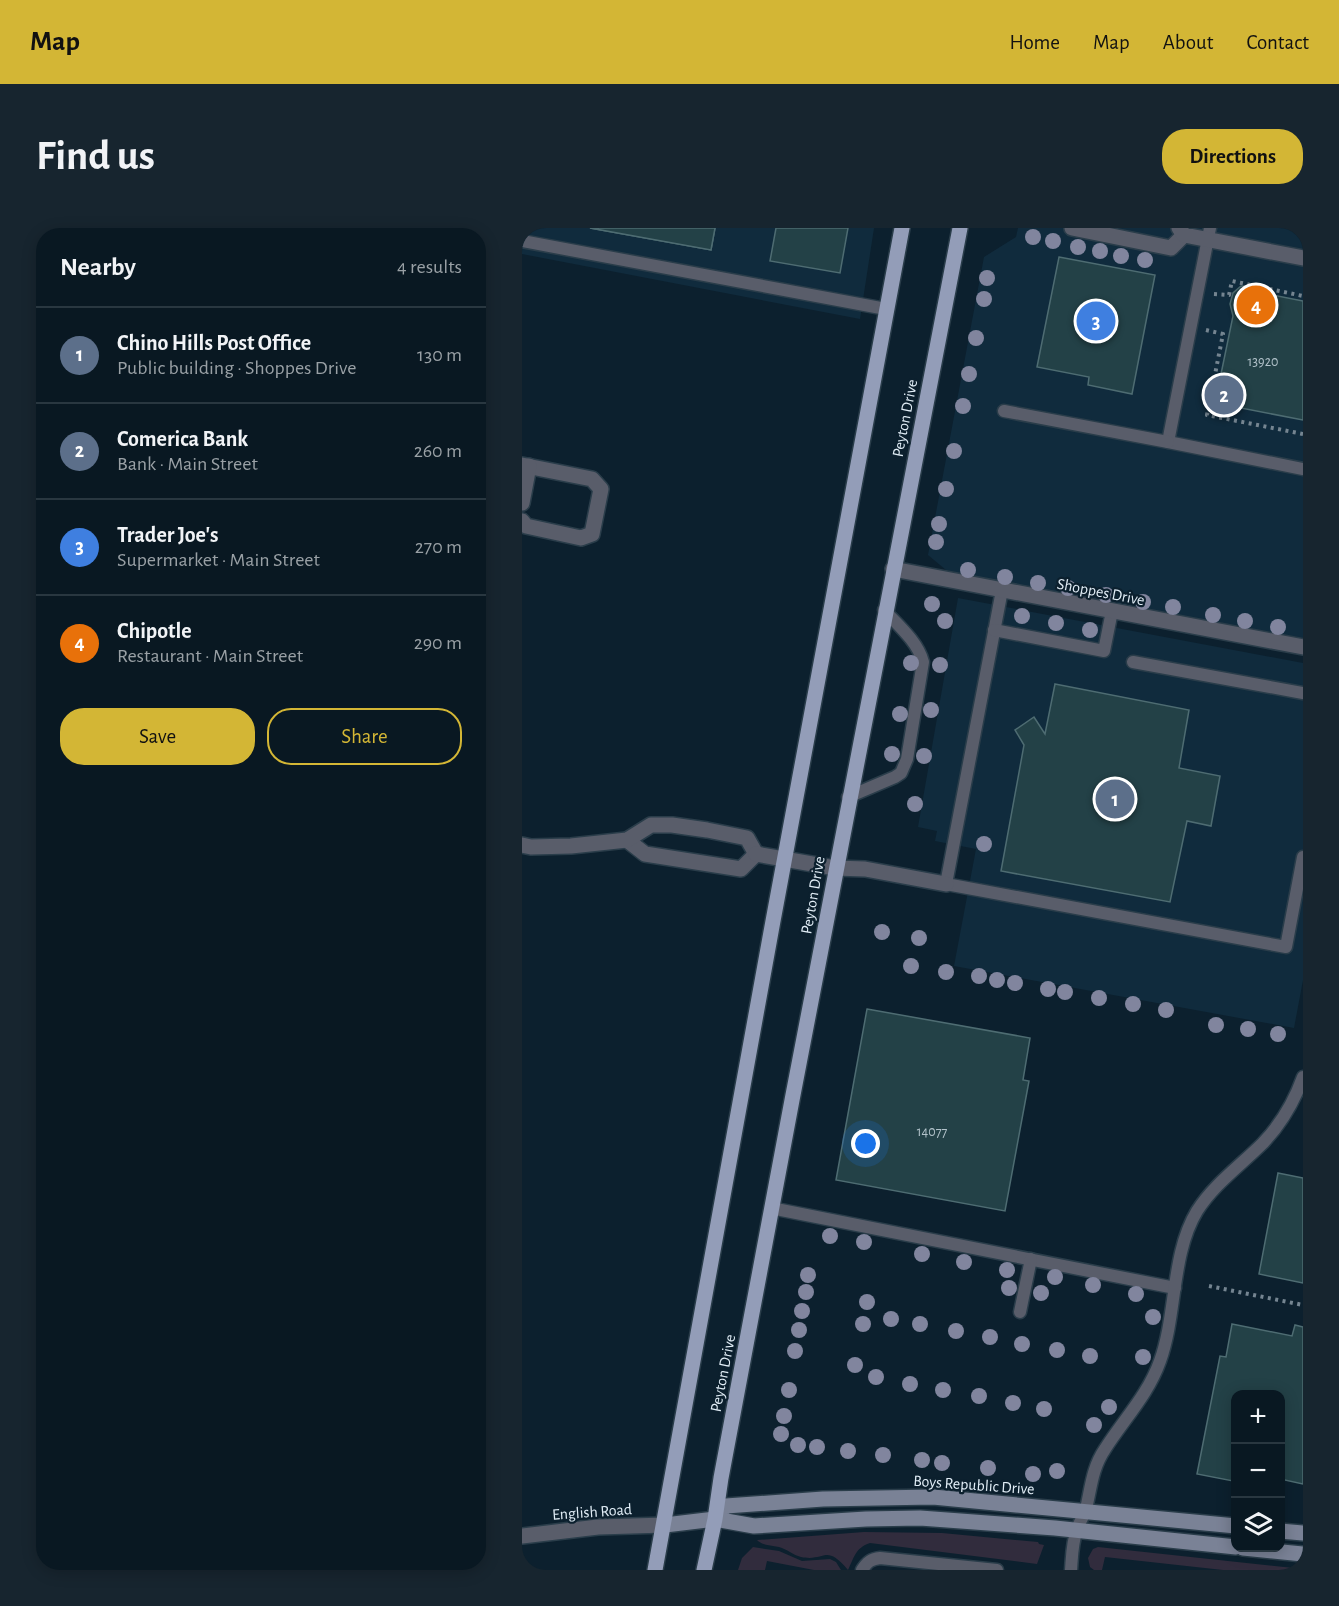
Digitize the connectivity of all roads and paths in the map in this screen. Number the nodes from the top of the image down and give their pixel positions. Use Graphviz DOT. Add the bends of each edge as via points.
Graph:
graph roads {
  1 [pos="902,228"];
  2 [pos="960,228"];
  3 [pos="1072,228"];
  4 [pos="1182,232"];
  5 [pos="1209,234"];
  6 [pos="522,241"];
  7 [pos="1303,258"];
  8 [pos="1303,296"];
  9 [pos="1212,302"];
  10 [pos="886,309"];
  11 [pos="1208,321"];
  12 [pos="1004,411"];
  13 [pos="1303,434"];
  14 [pos="1168,442"];
  15 [pos="525,466"];
  16 [pos="1303,469"];
  17 [pos="522,503"];
  18 [pos="522,520"];
  19 [pos="892,569"];
  20 [pos="1002,590"];
  21 [pos="884,610"];
  22 [pos="1112,611"];
  23 [pos="994,630"];
  24 [pos="1303,647"];
  25 [pos="1133,662"];
  26 [pos="1303,693"];
  27 [pos="848,797"];
  28 [pos="627,840"];
  29 [pos="522,845"];
  30 [pos="756,854"];
  31 [pos="1303,857"];
  32 [pos="785,859"];
  33 [pos="835,868"];
  34 [pos="946,884"];
  35 [pos="1303,1077"];
  36 [pos="771,1208"];
  37 [pos="1030,1259"];
  38 [pos="1209,1286"];
  39 [pos="1175,1288"];
  40 [pos="1303,1305"];
  41 [pos="1020,1312"];
  42 [pos="1086,1511"];
  43 [pos="715,1519"];
  44 [pos="665,1525"];
  45 [pos="1231,1526"];
  46 [pos="1076,1530"];
  47 [pos="1285,1531"];
  48 [pos="1303,1533"];
  49 [pos="522,1536"];
  50 [pos="1231,1546"];
  51 [pos="1283,1552"];
  52 [pos="1303,1554"];
  53 [pos="655,1570"];
  54 [pos="704,1570"];
  55 [pos="862,1570"];
  56 [pos="997,1570"];
  57 [pos="1071,1570"];
  1 -- 10 [label="main road, Peyton Drive"];
  2 -- 19 [label="main road, Peyton Drive"];
  3 -- 4 [label="street" via="1171,248"];
  4 -- 5 [label="street"];
  5 -- 7 [label="street"];
  5 -- 14 [label="lane"];
  6 -- 10 [label="lane"];
  8 -- 9 [label="path" via="1232,281 1229,295 1214,292"];
  10 -- 32 [label="main road, Peyton Drive"];
  11 -- 13 [label="path" via="1206,331 1223,334 1207,415"];
  12 -- 14 [label="lane"];
  14 -- 16 [label="lane"];
  15 -- 17 [label="street"];
  15 -- 18 [label="street" via="592,479 601,489 592,534 581,538 526,526"];
  19 -- 20 [label="street, Shoppes Drive"];
  19 -- 21 [label="main road, Peyton Drive"];
  20 -- 22 [label="street, Shoppes Drive"];
  20 -- 23 [label="lane"];
  21 -- 27 [label="main road, Peyton Drive"];
  21 -- 27 [label="lane" via="921,653 923,662 907,759 895,777"];
  22 -- 23 [label="lane" via="1104,651"];
  22 -- 24 [label="street, Shoppes Drive"];
  23 -- 34 [label="lane"];
  25 -- 26 [label="lane"];
  27 -- 33 [label="main road, Peyton Drive"];
  28 -- 29 [label="street" via="571,846"];
  28 -- 30 [label="street" via="645,854 741,869"];
  28 -- 30 [label="street" via="651,825 672,825 747,838"];
  30 -- 32 [label="street"];
  31 -- 34 [label="lane" via="1286,946"];
  32 -- 33 [label="street"];
  32 -- 44 [label="main road, Peyton Drive"];
  33 -- 34 [label="street" via="865,869"];
  33 -- 36 [label="main road, Peyton Drive"];
  35 -- 39 [label="lane" via="1276,1127 1197,1211 1186,1234"];
  36 -- 37 [label="lane"];
  36 -- 43 [label="main road, Peyton Drive"];
  37 -- 39 [label="lane"];
  37 -- 41 [label="lane"];
  38 -- 40 [label="path"];
  39 -- 42 [label="lane" via="1160,1360 1142,1399 1103,1451 1091,1479"];
  42 -- 43 [label="main road, Boys Republic Drive" via="933,1497 871,1497 726,1506"];
  42 -- 45 [label="main road, Boys Republic Drive"];
  42 -- 46 [label="lane"];
  43 -- 44 [label="main road, Boys Republic Drive"];
  43 -- 46 [label="main road, Boys Republic Drive" via="754,1527 920,1518"];
  43 -- 54 [label="main road, Peyton Drive"];
  44 -- 49 [label="street, English Road" via="598,1527"];
  44 -- 53 [label="main road, Peyton Drive"];
  46 -- 50 [label="main road, Boys Republic Drive"];
  46 -- 57 [label="lane"];
  47 -- 48 [label="main road"];
  51 -- 52 [label="main road"];
  55 -- 56 [label="lane" via="867,1562 880,1558"];
}
